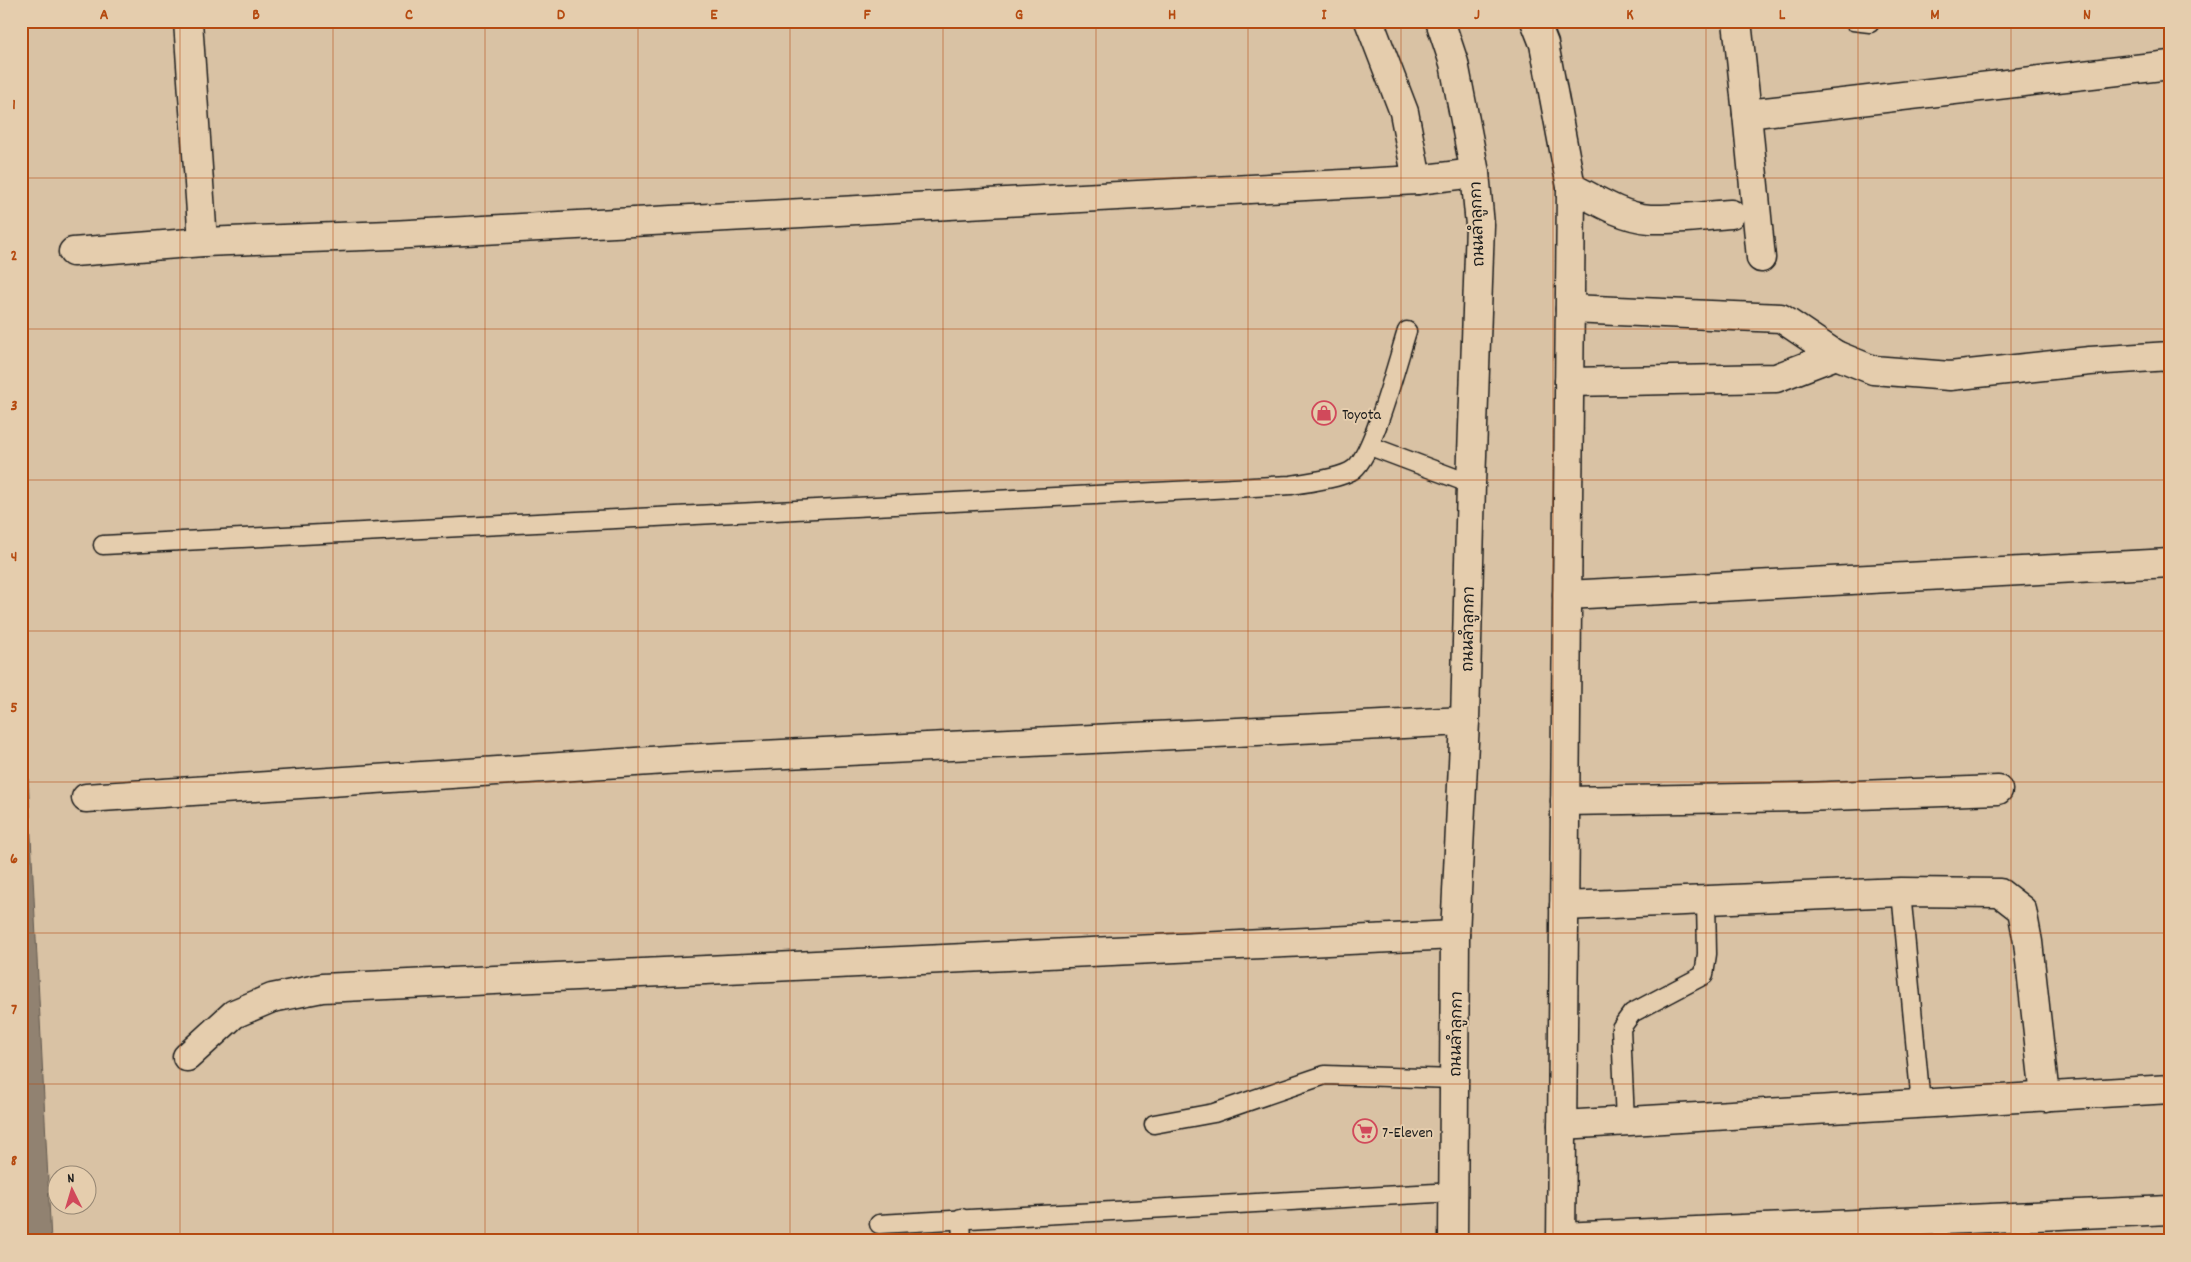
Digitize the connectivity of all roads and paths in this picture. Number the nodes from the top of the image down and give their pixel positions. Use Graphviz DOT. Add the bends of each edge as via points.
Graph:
graph roads {
  1 [pos="188,21"];
  2 [pos="1369,21"];
  3 [pos="1440,21"];
  4 [pos="1535,21"];
  5 [pos="1737,21"];
  6 [pos="2170,65"];
  7 [pos="1747,114"];
  8 [pos="1475,173"];
  9 [pos="1417,180"];
  10 [pos="1571,187"];
  11 [pos="1731,214"];
  12 [pos="202,242"];
  13 [pos="73,252"];
  14 [pos="1761,258"];
  15 [pos="1570,309"];
  16 [pos="1407,331"];
  17 [pos="1836,355"];
  18 [pos="2170,356"];
  19 [pos="1569,382"];
  20 [pos="1370,446"];
  21 [pos="1471,484"];
  22 [pos="103,545"];
  23 [pos="2170,563"];
  24 [pos="1567,595"];
  25 [pos="1465,721"];
  26 [pos="1998,790"];
  27 [pos="86,798"];
  28 [pos="1565,801"];
  29 [pos="1901,892"];
  30 [pos="1706,900"];
  31 [pos="1564,906"];
  32 [pos="1455,935"];
  33 [pos="187,1058"];
  34 [pos="1454,1079"];
  35 [pos="2170,1090"];
  36 [pos="2045,1097"];
  37 [pos="1921,1104"];
  38 [pos="1625,1122"];
  39 [pos="1154,1124"];
  40 [pos="1562,1125"];
  41 [pos="1454,1192"];
  42 [pos="2170,1210"];
  43 [pos="961,1218"];
  44 [pos="879,1224"];
  45 [pos="1561,1239"];
  46 [pos="962,1241"];
  47 [pos="1453,1241"];
  1 -- 12 [label="street"];
  2 -- 9 [label="street" via="1404,112"];
  3 -- 8 [label="street, ถนนลำลูกกา" via="1454,63"];
  4 -- 10 [label="street" via="1544,44"];
  5 -- 7 [label="street"];
  6 -- 7 [label="street"];
  7 -- 14 [label="street"];
  8 -- 9 [label="street"];
  8 -- 21 [label="street, ถนนลำลูกกา" via="1480,224"];
  9 -- 12 [label="street" via="391,235"];
  10 -- 11 [label="street" via="1605,205 1650,219"];
  10 -- 15 [label="street"];
  12 -- 13 [label="street"];
  15 -- 17 [label="street" via="1782,318"];
  15 -- 19 [label="street"];
  16 -- 20 [label="lane"];
  17 -- 18 [label="street" via="1873,370 1950,376"];
  17 -- 19 [label="street" via="1776,378"];
  19 -- 24 [label="street"];
  20 -- 21 [label="lane"];
  20 -- 22 [label="lane" via="1354,469 1322,480 1291,485"];
  21 -- 25 [label="street, ถนนลำลูกกา"];
  23 -- 24 [label="street"];
  24 -- 28 [label="street"];
  25 -- 27 [label="street" via="681,759"];
  25 -- 32 [label="street, ถนนลำลูกกา"];
  26 -- 28 [label="street"];
  28 -- 31 [label="street"];
  29 -- 30 [label="street"];
  29 -- 36 [label="street" via="2000,893 2022,910"];
  29 -- 37 [label="lane"];
  30 -- 31 [label="street"];
  30 -- 38 [label="lane" via="1704,975 1632,1013 1620,1028"];
  31 -- 40 [label="street"];
  32 -- 33 [label="street" via="322,988 272,998 234,1014"];
  32 -- 34 [label="street, ถนนลำลูกกา"];
  34 -- 39 [label="lane" via="1325,1075 1214,1113"];
  34 -- 41 [label="street, ถนนลำลูกกา"];
  35 -- 36 [label="street"];
  36 -- 37 [label="street"];
  37 -- 38 [label="street"];
  38 -- 40 [label="street"];
  40 -- 45 [label="street"];
  41 -- 43 [label="lane"];
  41 -- 47 [label="street, ถนนลำลูกกา"];
  42 -- 45 [label="street"];
  43 -- 44 [label="lane"];
  43 -- 46 [label="lane"];
}
